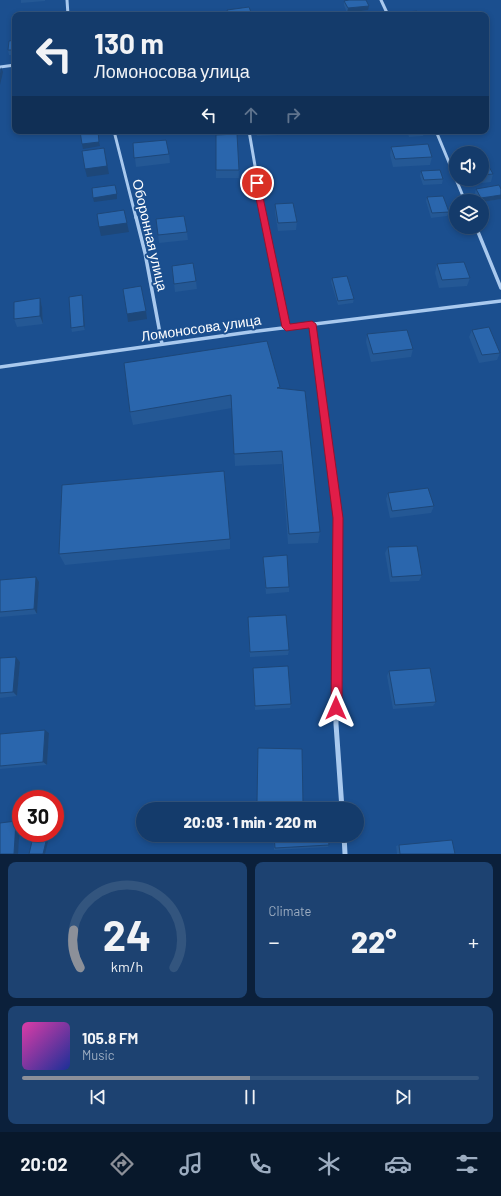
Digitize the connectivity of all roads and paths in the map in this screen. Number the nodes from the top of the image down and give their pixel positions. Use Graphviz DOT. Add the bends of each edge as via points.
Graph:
graph roads {
  1 [pos="67,0"];
  2 [pos="381,0"];
  3 [pos="68,12"];
  4 [pos="387,12"];
  5 [pos="12,65"];
  6 [pos="0,67"];
  7 [pos="115,134"];
  8 [pos="249,134"];
  9 [pos="437,134"];
  10 [pos="462,194"];
  11 [pos="479,234"];
  12 [pos="501,288"];
  13 [pos="501,301"];
  14 [pos="312,324"];
  15 [pos="286,327"];
  16 [pos="162,344"];
  17 [pos="0,367"];
  18 [pos="342,802"];
  19 [pos="344,842"];
  20 [pos="345,854"];
  1 -- 3 [label="street"];
  2 -- 4 [label="street"];
  5 -- 6 [label="street"];
  7 -- 16 [label="street, Оборонная улица" via="145,253"];
  8 -- 15 [label="street" via="259,196"];
  9 -- 10 [label="street"];
  11 -- 12 [label="street"];
  13 -- 14 [label="street, Ломоносова улица"];
  14 -- 15 [label="street, Ломоносова улица"];
  14 -- 18 [label="street" via="338,518 336,724"];
  15 -- 16 [label="street, Ломоносова улица"];
  16 -- 17 [label="street, Ломоносова улица"];
  19 -- 20 [label="street"];
}
